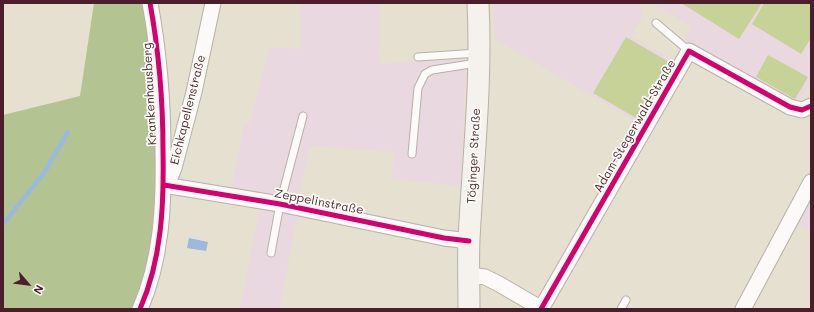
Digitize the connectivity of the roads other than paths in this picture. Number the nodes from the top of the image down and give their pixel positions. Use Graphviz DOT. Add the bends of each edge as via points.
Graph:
graph roads {
  1 [pos="150,3"];
  2 [pos="213,3"];
  3 [pos="478,3"];
  4 [pos="656,23"];
  5 [pos="689,51"];
  6 [pos="418,57"];
  7 [pos="479,58"];
  8 [pos="811,106"];
  9 [pos="303,116"];
  10 [pos="412,154"];
  11 [pos="811,182"];
  12 [pos="164,185"];
  13 [pos="280,204"];
  14 [pos="469,241"];
  15 [pos="271,254"];
  16 [pos="469,275"];
  17 [pos="626,300"];
  18 [pos="140,309"];
  19 [pos="469,309"];
  20 [pos="541,309"];
  21 [pos="621,309"];
  22 [pos="743,309"];
  1 -- 12 [label="street, Krankenhausberg" via="161,88"];
  2 -- 12 [label="street, Eichkapellenstraße" via="174,168"];
  3 -- 7 [label="street, Töginger Straße"];
  4 -- 5 [label="lane"];
  5 -- 8 [label="street, Adam-Stegerwald-Straße" via="790,107 802,110"];
  5 -- 20 [label="street, Adam-Stegerwald-Straße"];
  6 -- 7 [label="lane"];
  7 -- 10 [label="lane" via="425,74 418,88"];
  7 -- 14 [label="street, Töginger Straße"];
  9 -- 13 [label="lane"];
  11 -- 22 [label="street"];
  12 -- 13 [label="street, Zeppelinstraße"];
  12 -- 18 [label="street, Eichkapellenstraße" via="155,263"];
  13 -- 14 [label="street, Zeppelinstraße"];
  13 -- 15 [label="lane"];
  14 -- 16 [label="street, Töginger Straße"];
  16 -- 19 [label="street, Töginger Straße"];
  16 -- 20 [label="street" via="485,277"];
  17 -- 21 [label="lane"];
}
